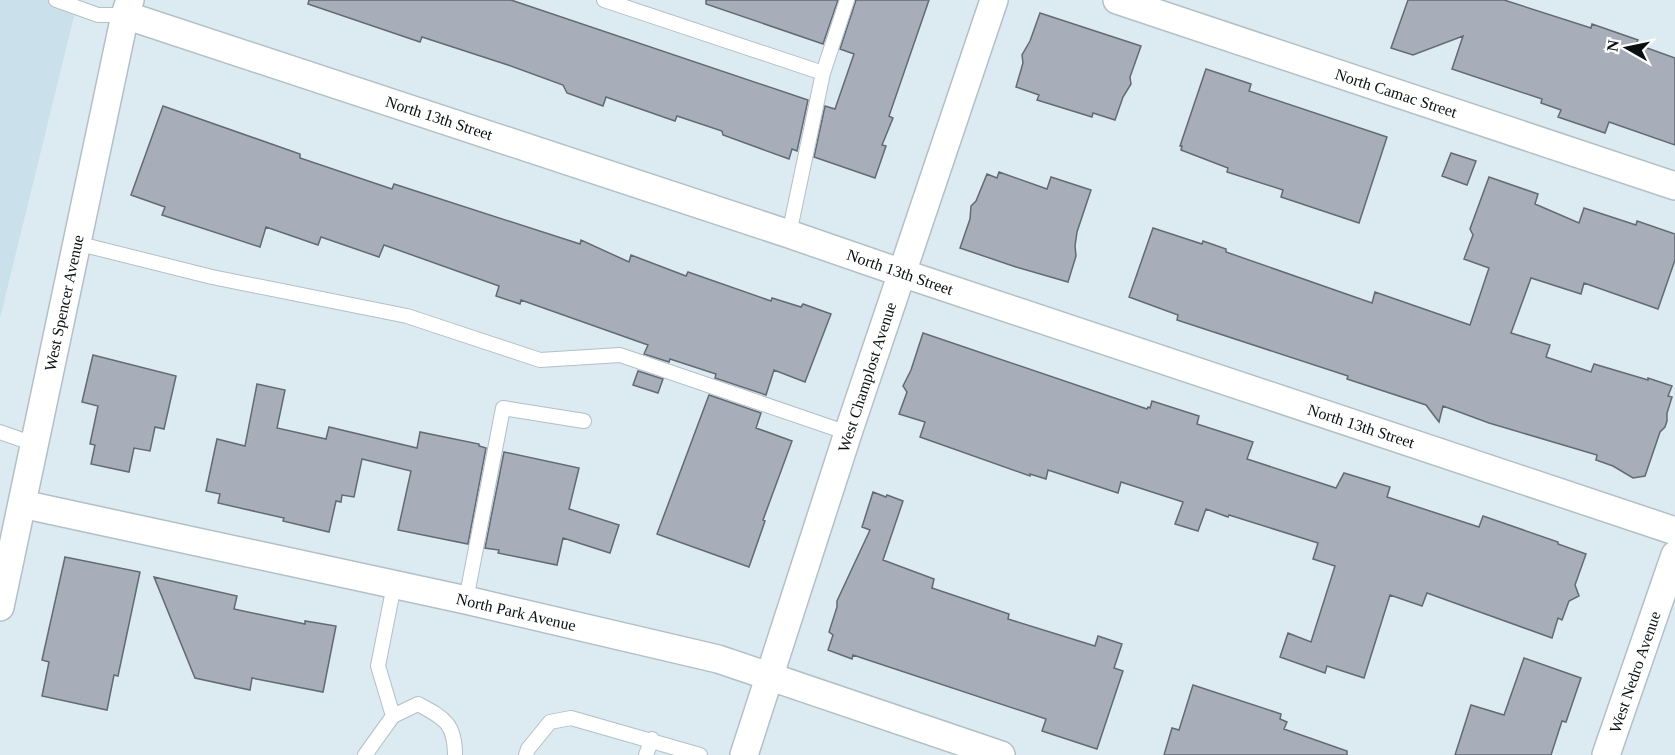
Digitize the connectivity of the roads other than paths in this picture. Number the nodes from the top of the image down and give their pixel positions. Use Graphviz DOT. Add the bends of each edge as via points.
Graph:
graph roads {
  1 [pos="56,0"];
  2 [pos="604,0"];
  3 [pos="847,0"];
  4 [pos="994,0"];
  5 [pos="1118,0"];
  6 [pos="128,7"];
  7 [pos="823,73"];
  8 [pos="1675,186"];
  9 [pos="789,234"];
  10 [pos="76,243"];
  11 [pos="902,273"];
  12 [pos="585,421"];
  13 [pos="0,432"];
  14 [pos="848,433"];
  15 [pos="34,444"];
  16 [pos="22,504"];
  17 [pos="1675,531"];
  18 [pos="1675,555"];
  19 [pos="394,585"];
  20 [pos="466,600"];
  21 [pos="0,607"];
  22 [pos="771,676"];
  23 [pos="393,716"];
  24 [pos="652,740"];
  25 [pos="365,755"];
  26 [pos="455,755"];
  27 [pos="526,755"];
  28 [pos="646,755"];
  29 [pos="700,755"];
  30 [pos="744,755"];
  31 [pos="1000,755"];
  32 [pos="1606,755"];
  1 -- 6 [label="lane" via="98,15"];
  2 -- 7 [label="lane"];
  3 -- 7 [label="lane"];
  4 -- 11 [label="street, West Champlost Avenue"];
  5 -- 8 [label="street, North Camac Street"];
  6 -- 9 [label="street, North 13th Street"];
  6 -- 10 [label="street, West Spencer Avenue"];
  7 -- 9 [label="lane"];
  9 -- 11 [label="street, North 13th Street"];
  10 -- 14 [label="lane" via="212,277 407,316 540,360 620,355"];
  10 -- 15 [label="street, West Spencer Avenue"];
  11 -- 14 [label="street, West Champlost Avenue"];
  11 -- 17 [label="street, North 13th Street"];
  12 -- 20 [label="lane" via="503,408"];
  13 -- 15 [label="lane"];
  14 -- 22 [label="street, West Champlost Avenue"];
  15 -- 16 [label="street, West Spencer Avenue"];
  16 -- 19 [label="street, North Park Avenue"];
  16 -- 21 [label="street, West Spencer Avenue"];
  18 -- 32 [label="street, West Nedro Avenue"];
  19 -- 20 [label="street, North Park Avenue"];
  19 -- 23 [label="lane" via="378,666"];
  20 -- 22 [label="street, North Park Avenue" via="718,658"];
  22 -- 30 [label="street, West Champlost Avenue"];
  22 -- 31 [label="street, North Park Avenue"];
  23 -- 25 [label="lane"];
  23 -- 26 [label="lane" via="418,704 444,718 455,741"];
  24 -- 27 [label="lane" via="571,718 550,722"];
  24 -- 28 [label="lane"];
  24 -- 29 [label="lane"];
}
